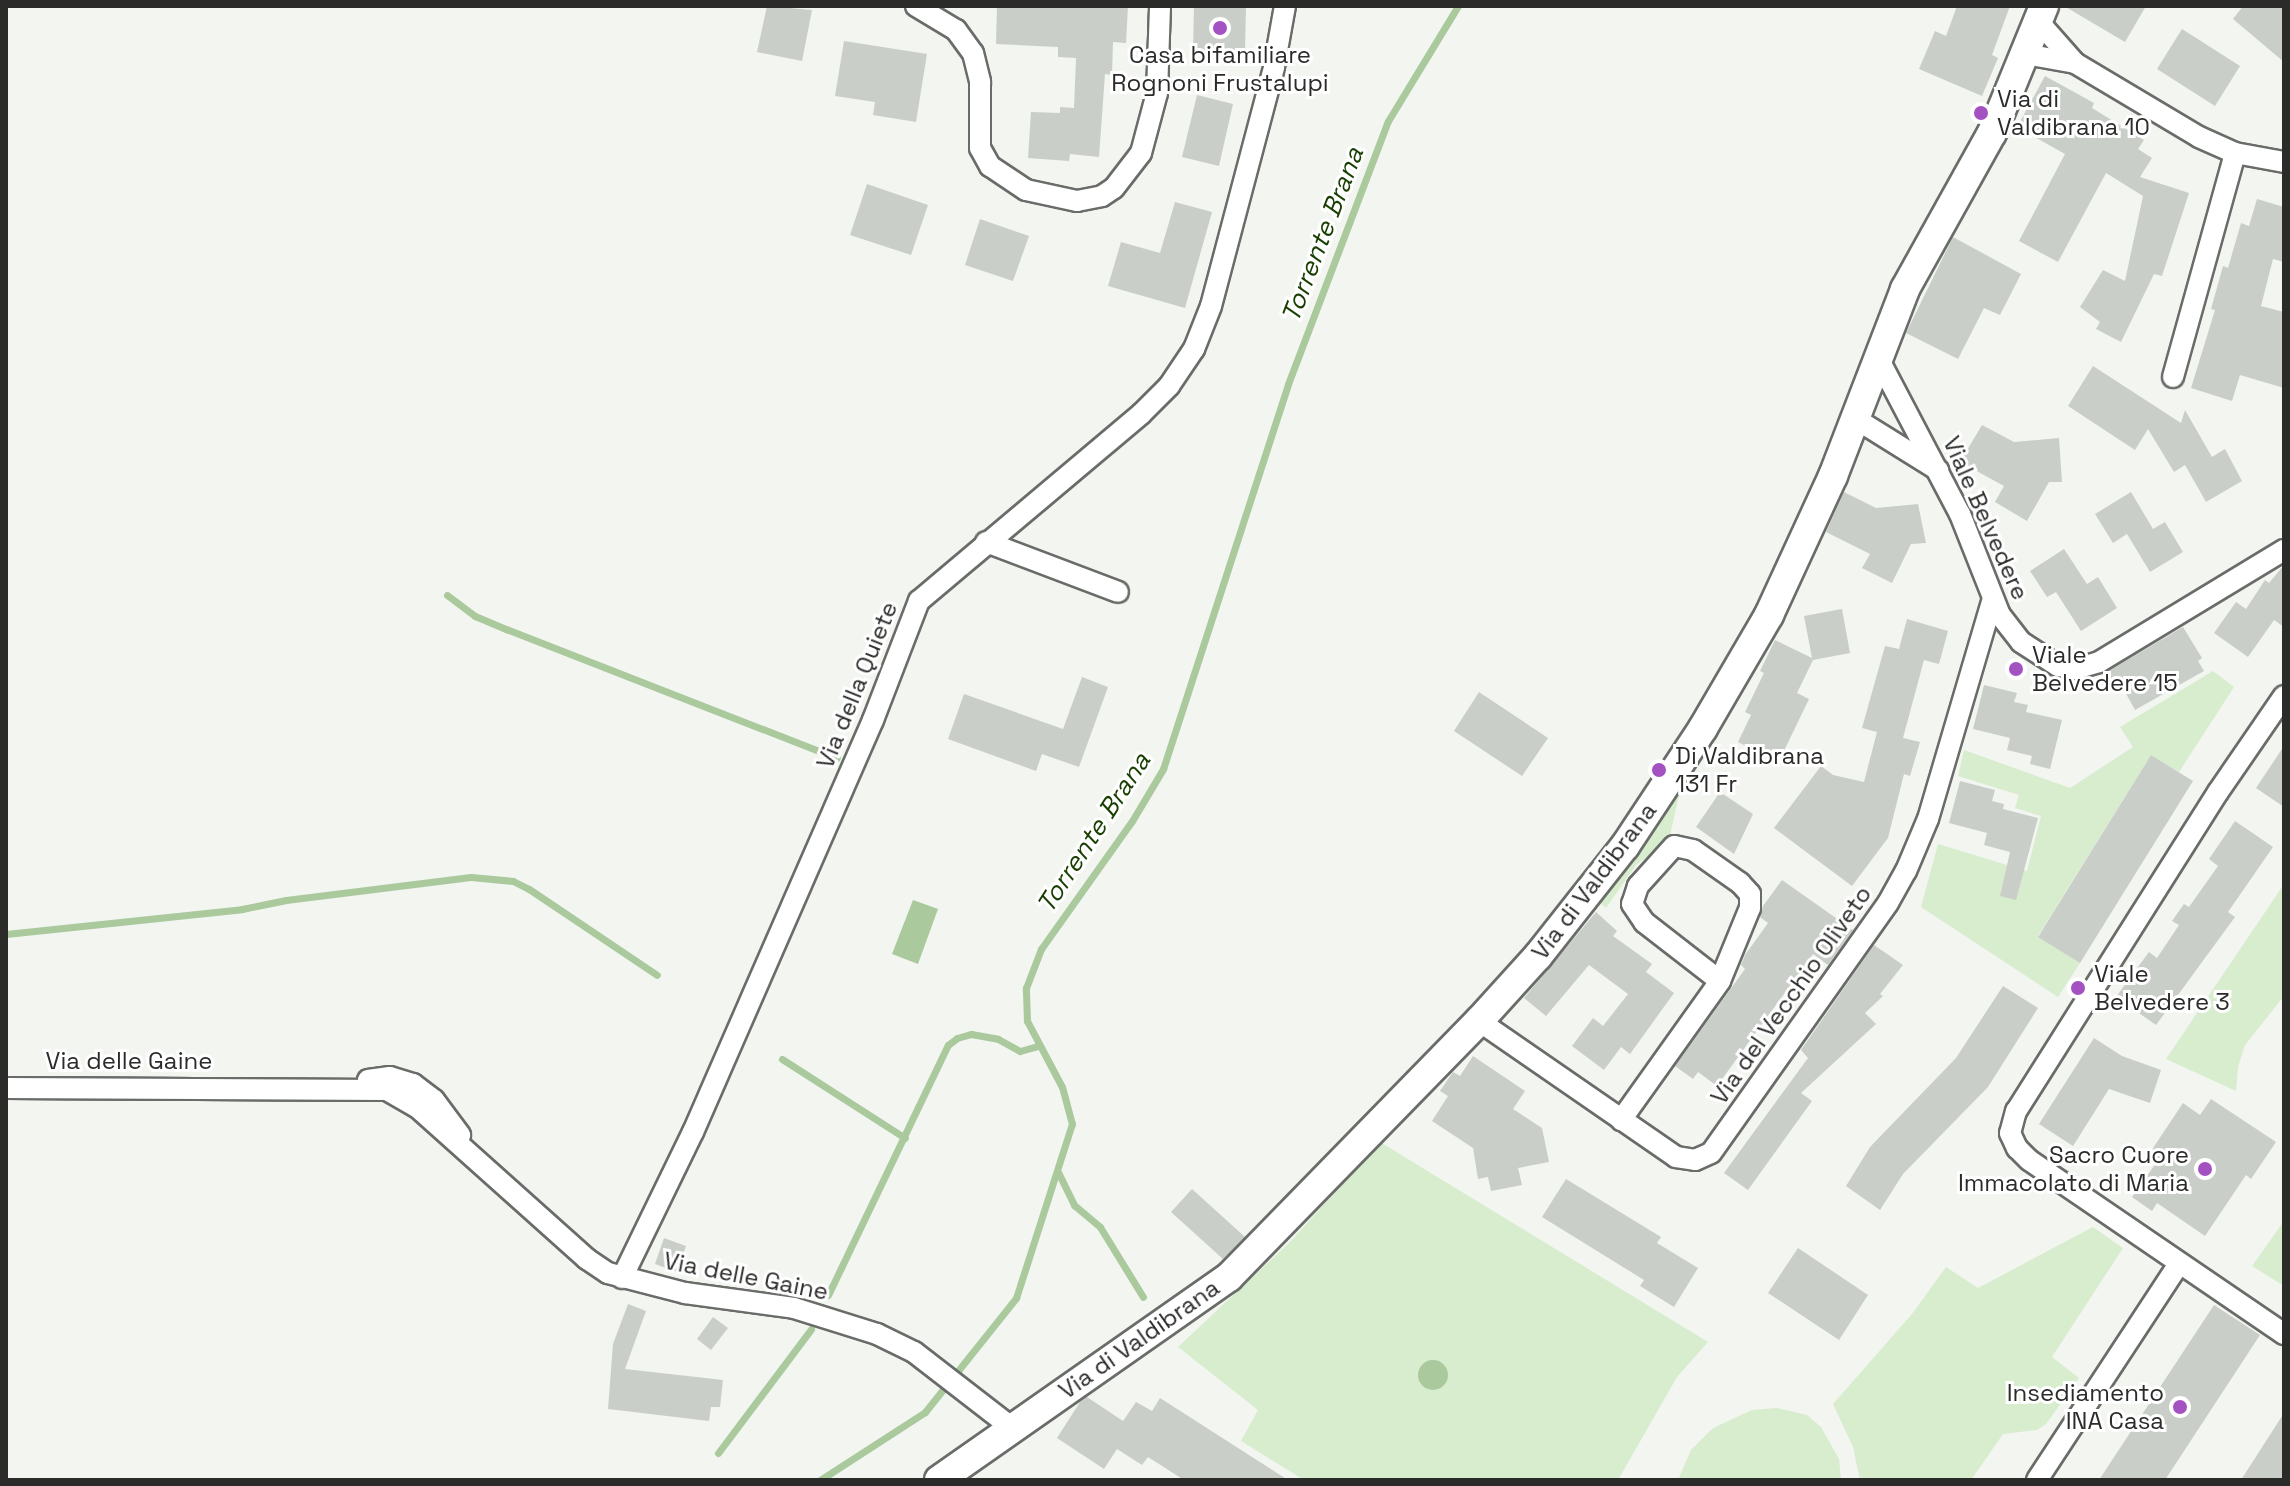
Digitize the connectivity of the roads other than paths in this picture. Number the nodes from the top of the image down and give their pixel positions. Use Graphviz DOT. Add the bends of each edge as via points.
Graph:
graph roads {
  1 [pos="916,6"];
  2 [pos="1160,6"];
  3 [pos="1285,6"];
  4 [pos="2041,13"];
  5 [pos="2025,54"];
  6 [pos="2075,63"];
  7 [pos="2235,153"];
  8 [pos="2284,162"];
  9 [pos="1878,358"];
  10 [pos="2173,377"];
  11 [pos="1856,419"];
  12 [pos="1938,470"];
  13 [pos="986,542"];
  14 [pos="2284,550"];
  15 [pos="1118,592"];
  16 [pos="1992,601"];
  17 [pos="2284,696"];
  18 [pos="1720,981"];
  19 [pos="1479,1021"];
  20 [pos="6,1088"];
  21 [pos="1621,1120"];
  22 [pos="2179,1264"];
  23 [pos="622,1278"];
  24 [pos="2284,1334"];
  25 [pos="1011,1427"];
  26 [pos="939,1480"];
  27 [pos="2037,1480"];
  1 -- 2 [label="street" via="956,30 973,53 980,82 980,148 990,166 1026,190 1077,201 1114,188 1141,153 1157,93"];
  3 -- 13 [label="street, Via della Quiete" via="1211,306 1194,349 1169,386 1141,414"];
  4 -- 5 [label="street, Via di Valdibrana"];
  4 -- 6 [label="street"];
  5 -- 6 [label="street"];
  5 -- 9 [label="street, Via di Valdibrana" via="1992,133 1905,289"];
  6 -- 7 [label="street"];
  7 -- 8 [label="street"];
  7 -- 10 [label="street"];
  9 -- 11 [label="street, Via di Valdibrana"];
  9 -- 12 [label="street, Viale Belvedere"];
  11 -- 12 [label="street"];
  11 -- 19 [label="street, Via di Valdibrana" via="1769,615 1703,728 1607,870"];
  12 -- 16 [label="street, Viale Belvedere"];
  13 -- 15 [label="street"];
  13 -- 23 [label="street, Via della Quiete" via="919,601 873,720 698,1120"];
  14 -- 16 [label="street, Viale Belvedere" via="2109,656 2075,669 2048,661 2021,642"];
  16 -- 21 [label="street, Via del Vecchio Oliveto" via="1928,819 1906,871 1717,1147 1703,1159 1684,1160"];
  17 -- 22 [label="street" via="2010,1124 2012,1140 2029,1160"];
  18 -- 18 [label="street" via="1748,915 1750,894 1693,850 1674,846 1638,886 1632,904 1644,922"];
  18 -- 21 [label="street"];
  19 -- 21 [label="street, Via del Vecchio Oliveto"];
  19 -- 25 [label="street, Via di Valdibrana" via="1229,1277"];
  20 -- 23 [label="street, Via delle Gaine" via="347,1087 383,1077 413,1084 440,1106 480,1165 587,1259"];
  22 -- 24 [label="street"];
  22 -- 27 [label="street"];
  23 -- 25 [label="street, Via delle Gaine" via="817,1314 890,1340"];
  25 -- 26 [label="street, Via di Valdibrana"];
}
